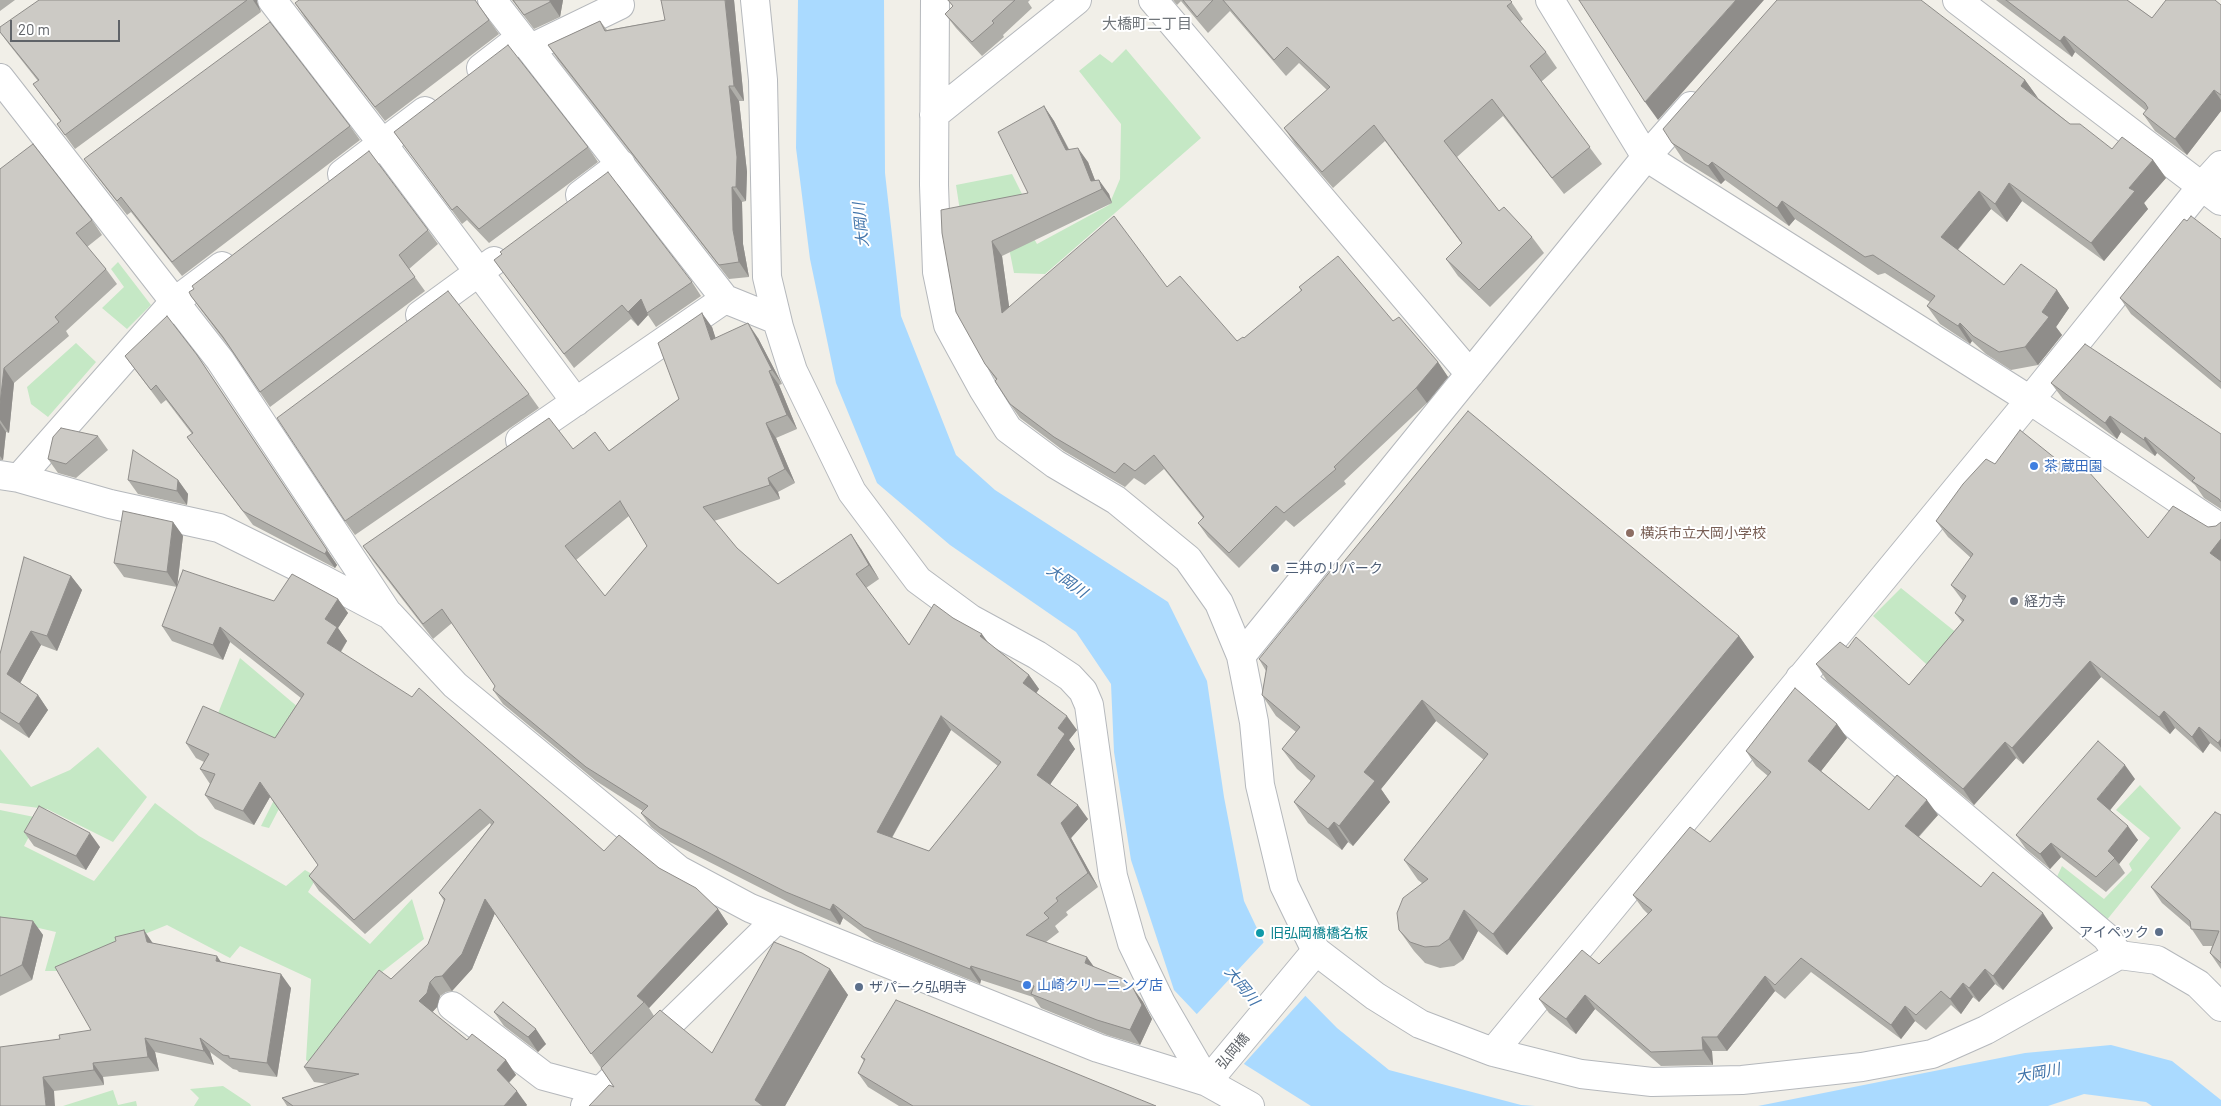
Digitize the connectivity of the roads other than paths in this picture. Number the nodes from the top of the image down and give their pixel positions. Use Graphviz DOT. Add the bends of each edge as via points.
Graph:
graph roads {
  1 [pos="492,0"];
  2 [pos="755,0"];
  3 [pos="935,0"];
  4 [pos="1077,0"];
  5 [pos="1153,0"];
  6 [pos="1550,0"];
  7 [pos="1957,0"];
  8 [pos="286,5"];
  9 [pos="620,5"];
  10 [pos="260,32"];
  11 [pos="526,43"];
  12 [pos="0,78"];
  13 [pos="1708,86"];
  14 [pos="934,115"];
  15 [pos="382,143"];
  16 [pos="96,154"];
  17 [pos="1646,157"];
  18 [pos="621,164"];
  19 [pos="2221,165"];
  20 [pos="72,171"];
  21 [pos="321,190"];
  22 [pos="2211,193"];
  23 [pos="558,212"];
  24 [pos="510,248"];
  25 [pos="244,249"];
  26 [pos="479,272"];
  27 [pos="725,300"];
  28 [pos="174,302"];
  29 [pos="777,320"];
  30 [pos="400,330"];
  31 [pos="1470,374"];
  32 [pos="2030,400"];
  33 [pos="576,402"];
  34 [pos="289,412"];
  35 [pos="266,429"];
  36 [pos="504,452"];
  37 [pos="10,477"];
  38 [pos="2221,528"];
  39 [pos="390,615"];
  40 [pos="1241,656"];
  41 [pos="1800,678"];
  42 [pos="777,919"];
  43 [pos="1316,951"];
  44 [pos="2119,955"];
  45 [pos="452,1006"];
  46 [pos="2221,1007"];
  47 [pos="1493,1052"];
  48 [pos="1207,1082"];
  49 [pos="592,1098"];
  50 [pos="1250,1106"];
  1 -- 11 [label="street"];
  2 -- 29 [label="street" via="763,80 767,277"];
  3 -- 14 [label="street"];
  4 -- 14 [label="street"];
  5 -- 31 [label="street"];
  6 -- 17 [label="street"];
  7 -- 22 [label="street"];
  8 -- 10 [label="street"];
  8 -- 15 [label="street"];
  9 -- 11 [label="street"];
  11 -- 15 [label="street" via="452,90"];
  11 -- 18 [label="street"];
  12 -- 20 [label="street"];
  13 -- 17 [label="street"];
  14 -- 40 [label="street" via="937,272 948,326 983,389 1008,429 1055,464 1116,500 1188,559 1219,603"];
  15 -- 21 [label="street"];
  15 -- 26 [label="street"];
  16 -- 20 [label="street"];
  17 -- 31 [label="street"];
  17 -- 32 [label="street"];
  18 -- 23 [label="street"];
  18 -- 27 [label="street"];
  19 -- 22 [label="street"];
  20 -- 28 [label="street"];
  22 -- 32 [label="street"];
  24 -- 26 [label="street"];
  25 -- 28 [label="street"];
  26 -- 30 [label="street"];
  26 -- 33 [label="street"];
  27 -- 29 [label="street"];
  27 -- 33 [label="street"];
  28 -- 35 [label="street" via="220,360"];
  28 -- 37 [label="street"];
  29 -- 48 [label="street" via="793,371 852,492 918,580 971,619 1070,677 1083,691 1088,705 1113,876 1132,943 1161,1003"];
  31 -- 40 [label="street"];
  32 -- 38 [label="street"];
  32 -- 41 [label="street"];
  33 -- 36 [label="street"];
  34 -- 35 [label="street"];
  35 -- 39 [label="street" via="359,551"];
  37 -- 39 [label="street" via="110,504 219,528"];
  39 -- 42 [label="street" via="455,685 679,870"];
  40 -- 43 [label="street" via="1254,722 1260,785 1284,885"];
  41 -- 44 [label="street" via="2106,937"];
  41 -- 47 [label="street"];
  42 -- 48 [label="street" via="1098,1048"];
  42 -- 49 [label="street"];
  43 -- 47 [label="street" via="1375,996 1420,1024"];
  43 -- 48 [label="street, 弘岡橋"];
  44 -- 46 [label="street" via="2157,960 2198,984"];
  44 -- 47 [label="street" via="1986,1030 1932,1054 1862,1067 1742,1080 1652,1082 1581,1074"];
  45 -- 49 [label="street" via="544,1076"];
  48 -- 50 [label="street"];
}
